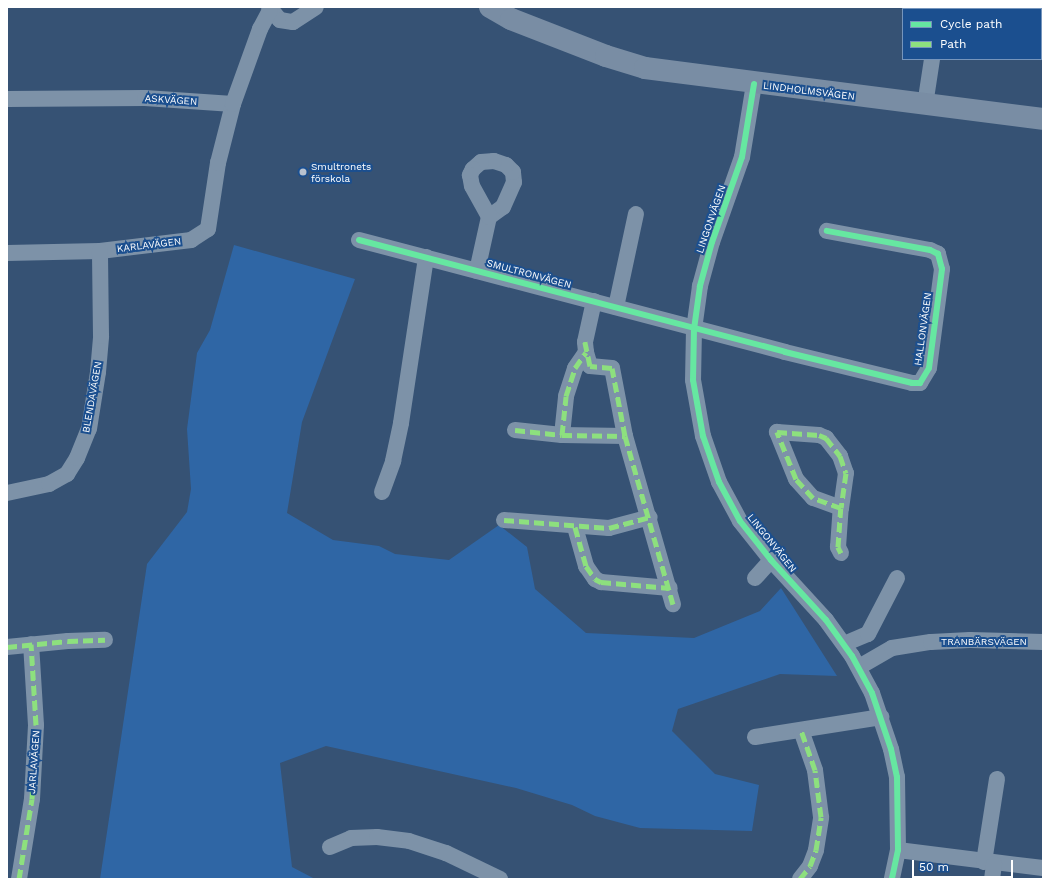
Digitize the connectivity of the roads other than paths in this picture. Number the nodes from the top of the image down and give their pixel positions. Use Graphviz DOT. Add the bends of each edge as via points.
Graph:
graph roads {
  1 [pos="316,7"];
  2 [pos="490,7"];
  3 [pos="269,8"];
  4 [pos="932,60"];
  5 [pos="754,84"];
  6 [pos="7,99"];
  7 [pos="233,104"];
  8 [pos="925,105"];
  9 [pos="1043,119"];
  10 [pos="636,214"];
  11 [pos="489,217"];
  12 [pos="826,232"];
  13 [pos="359,240"];
  14 [pos="7,252"];
  15 [pos="100,252"];
  16 [pos="426,257"];
  17 [pos="477,271"];
  18 [pos="594,301"];
  19 [pos="616,307"];
  20 [pos="694,329"];
  21 [pos="586,347"];
  22 [pos="516,430"];
  23 [pos="562,435"];
  24 [pos="625,436"];
  25 [pos="382,492"];
  26 [pos="7,493"];
  27 [pos="841,508"];
  28 [pos="650,517"];
  29 [pos="504,520"];
  30 [pos="575,527"];
  31 [pos="841,553"];
  32 [pos="771,560"];
  33 [pos="755,578"];
  34 [pos="897,578"];
  35 [pos="670,588"];
  36 [pos="674,604"];
  37 [pos="105,640"];
  38 [pos="1043,642"];
  39 [pos="31,644"];
  40 [pos="844,644"];
  41 [pos="7,647"];
  42 [pos="859,667"];
  43 [pos="881,717"];
  44 [pos="801,730"];
  45 [pos="755,737"];
  46 [pos="996,779"];
  47 [pos="330,847"];
  48 [pos="898,850"];
  49 [pos="990,868"];
  50 [pos="1043,868"];
  51 [pos="490,877"];
  52 [pos="19,879"];
  53 [pos="800,879"];
  54 [pos="892,879"];
  1 -- 3 [label="street" via="293,22 280,20"];
  2 -- 5 [label="main road, LINDHOLMSVÄGEN" via="518,22 645,68"];
  3 -- 7 [label="street"];
  4 -- 8 [label="street"];
  5 -- 8 [label="main road, LINDHOLMSVÄGEN"];
  5 -- 20 [label="street, LINGONVÄGEN" via="742,157 712,242 700,286"];
  6 -- 7 [label="street, ASKVÄGEN" via="123,98"];
  7 -- 15 [label="street, KARLAVÄGEN" via="218,163 208,229 192,240"];
  8 -- 9 [label="main road, LINDHOLMSVÄGEN"];
  10 -- 19 [label="street"];
  11 -- 17 [label="street, SMULTRONVÄGEN"];
  12 -- 20 [label="street, HALLONVÄGEN" via="930,250 938,254 942,269 929,368 920,383 869,373"];
  13 -- 16 [label="street, SMULTRONVÄGEN"];
  14 -- 15 [label="street, KARLAVÄGEN"];
  15 -- 26 [label="street, BLENDAVÄGEN" via="101,336 89,429 67,474 49,484"];
  16 -- 17 [label="street, SMULTRONVÄGEN"];
  16 -- 25 [label="street" via="401,423 393,461"];
  17 -- 18 [label="street, SMULTRONVÄGEN"];
  18 -- 19 [label="street, SMULTRONVÄGEN"];
  18 -- 21 [label="street"];
  19 -- 20 [label="street, SMULTRONVÄGEN"];
  20 -- 32 [label="street, LINGONVÄGEN" via="693,380 703,436 719,482 740,521"];
  21 -- 23 [label="street" via="575,368 566,396"];
  21 -- 24 [label="street" via="590,366 612,368"];
  22 -- 23 [label="street"];
  23 -- 24 [label="street"];
  24 -- 28 [label="street"];
  27 -- 27 [label="street" via="813,498 796,479 777,432 819,434 826,438 840,456 846,473"];
  27 -- 31 [label="street" via="838,547"];
  28 -- 30 [label="street" via="609,528"];
  28 -- 35 [label="street"];
  29 -- 30 [label="street"];
  30 -- 35 [label="street" via="586,566 595,579 601,582"];
  32 -- 33 [label="street, LINGONVÄGEN"];
  32 -- 40 [label="street, LINGONVÄGEN" via="826,620"];
  34 -- 40 [label="street" via="868,634"];
  35 -- 36 [label="street"];
  37 -- 39 [label="street"];
  38 -- 42 [label="street, TRANBÄRSVÄGEN" via="931,642 892,648"];
  39 -- 41 [label="street"];
  39 -- 52 [label="street, JARLAVÄGEN" via="36,725 32,799"];
  40 -- 42 [label="street, LINGONVÄGEN"];
  42 -- 43 [label="street, LINGONVÄGEN"];
  43 -- 44 [label="street"];
  43 -- 48 [label="street, LINGONVÄGEN" via="897,777"];
  44 -- 45 [label="street"];
  44 -- 53 [label="street" via="815,770 821,817 816,850 810,866"];
  46 -- 49 [label="street"];
  47 -- 51 [label="street" via="350,838 377,837 409,842 446,853"];
  48 -- 49 [label="street"];
  48 -- 54 [label="street, LINGONVÄGEN"];
  49 -- 50 [label="street"];
}
